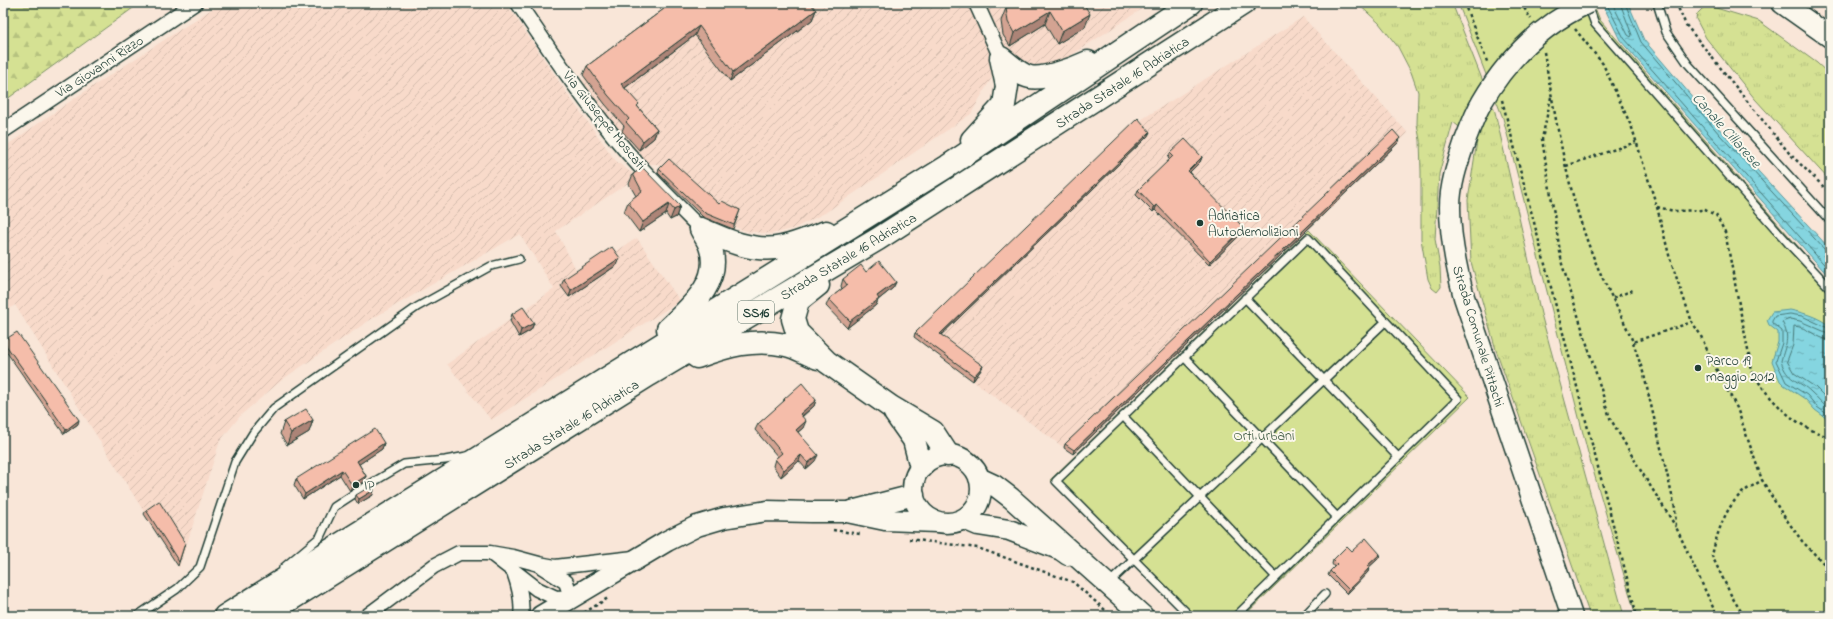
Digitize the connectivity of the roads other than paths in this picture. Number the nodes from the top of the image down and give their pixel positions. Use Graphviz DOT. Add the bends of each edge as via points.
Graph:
graph roads {
  1 [pos="196,3"];
  2 [pos="518,3"];
  3 [pos="976,3"];
  4 [pos="1191,3"];
  5 [pos="1244,3"];
  6 [pos="1587,3"];
  7 [pos="1657,3"];
  8 [pos="1782,3"];
  9 [pos="1830,37"];
  10 [pos="1138,38"];
  11 [pos="1001,58"];
  12 [pos="3,131"];
  13 [pos="948,166"];
  14 [pos="866,218"];
  15 [pos="1830,221"];
  16 [pos="701,229"];
  17 [pos="878,239"];
  18 [pos="519,259"];
  19 [pos="1830,288"];
  20 [pos="1245,298"];
  21 [pos="1385,322"];
  22 [pos="1184,357"];
  23 [pos="827,362"];
  24 [pos="643,367"];
  25 [pos="1324,380"];
  26 [pos="891,407"];
  27 [pos="1123,416"];
  28 [pos="514,438"];
  29 [pos="1262,439"];
  30 [pos="948,455"];
  31 [pos="1398,457"];
  32 [pos="921,467"];
  33 [pos="980,478"];
  34 [pos="914,495"];
  35 [pos="1200,497"];
  36 [pos="847,512"];
  37 [pos="1337,517"];
  38 [pos="964,519"];
  39 [pos="937,522"];
  40 [pos="490,553"];
  41 [pos="638,557"];
  42 [pos="1134,560"];
  43 [pos="539,564"];
  44 [pos="1088,568"];
  45 [pos="514,572"];
  46 [pos="1276,577"];
  47 [pos="1108,585"];
  48 [pos="1326,594"];
  49 [pos="571,597"];
  50 [pos="250,600"];
  51 [pos="137,616"];
  52 [pos="225,616"];
  53 [pos="264,616"];
  54 [pos="367,616"];
  55 [pos="521,616"];
  56 [pos="541,616"];
  57 [pos="1143,616"];
  58 [pos="1190,616"];
  59 [pos="1236,616"];
  60 [pos="1304,616"];
  61 [pos="1572,616"];
  1 -- 12 [label="street, Via Giovanni Rizzo"];
  2 -- 16 [label="street, Via Giuseppe Moscati" via="608,129"];
  3 -- 11 [label="street"];
  4 -- 10 [label="highway, Strada Statale 16 Adriatica / SS16"];
  5 -- 17 [label="highway, Strada Statale 16 Adriatica / SS16"];
  6 -- 19 [label="lane" via="1596,24 1788,244"];
  6 -- 61 [label="street, Strada Comunale Pittachi, bridge" via="1542,30 1506,66 1482,102 1465,141 1455,171 1450,205 1452,243 1464,297"];
  7 -- 15 [label="lane" via="1666,32 1688,64"];
  8 -- 9 [label="street"];
  10 -- 11 [label="highway" via="1078,66 1048,76 1030,77"];
  10 -- 13 [label="highway, Strada Statale 16 Adriatica / SS16"];
  11 -- 13 [label="highway" via="1007,86 1004,106"];
  13 -- 14 [label="highway, Strada Statale 16 Adriatica / SS16"];
  14 -- 16 [label="highway" via="781,248 755,248 725,240"];
  14 -- 24 [label="highway, Strada Statale 16 Adriatica / SS16"];
  16 -- 24 [label="highway" via="710,246 714,263 708,284 698,301"];
  17 -- 23 [label="highway" via="798,301 793,319 797,332"];
  17 -- 24 [label="highway, Strada Statale 16 Adriatica / SS16"];
  18 -- 51 [label="lane" via="491,266 417,307 274,408 253,433 235,462 200,567 177,589"];
  20 -- 21 [label="lane" via="1308,238"];
  20 -- 22 [label="lane"];
  20 -- 25 [label="lane"];
  21 -- 25 [label="lane"];
  21 -- 31 [label="lane" via="1458,399"];
  22 -- 27 [label="lane"];
  22 -- 29 [label="lane"];
  23 -- 24 [label="highway" via="786,345 753,342 735,344"];
  23 -- 26 [label="highway"];
  24 -- 28 [label="highway, Strada Statale 16 Adriatica / SS16"];
  24 -- 53 [label="highway, Strada Statale 16 Adriatica / SS16"];
  25 -- 29 [label="lane"];
  25 -- 31 [label="lane"];
  26 -- 30 [label="highway" via="933,432"];
  26 -- 32 [label="highway" via="914,440"];
  27 -- 35 [label="lane"];
  27 -- 42 [label="lane" via="1056,481"];
  28 -- 50 [label="highway, Strada Statale 16 Adriatica / SS16"];
  28 -- 50 [label="lane" via="464,457 404,464 334,507 320,537 273,576"];
  29 -- 35 [label="lane"];
  29 -- 37 [label="lane"];
  30 -- 32 [label="street" via="938,456"];
  30 -- 33 [label="street" via="964,459"];
  31 -- 37 [label="lane"];
  32 -- 34 [label="street" via="913,485"];
  33 -- 38 [label="street" via="982,490 979,501 974,512"];
  33 -- 44 [label="street" via="1011,498"];
  34 -- 36 [label="street"];
  34 -- 39 [label="street" via="921,512"];
  35 -- 42 [label="lane"];
  35 -- 46 [label="lane"];
  36 -- 39 [label="street" via="884,520"];
  36 -- 41 [label="street" via="767,511 724,518 696,526"];
  37 -- 46 [label="lane"];
  38 -- 39 [label="street" via="951,523"];
  38 -- 44 [label="street" via="978,525 1009,530 1060,550"];
  40 -- 43 [label="street"];
  40 -- 45 [label="street"];
  40 -- 54 [label="street" via="459,553 434,566"];
  41 -- 43 [label="street" via="555,567"];
  41 -- 49 [label="street"];
  42 -- 47 [label="lane"];
  42 -- 58 [label="lane"];
  43 -- 49 [label="street" via="566,582"];
  44 -- 47 [label="street"];
  45 -- 49 [label="street" via="537,589 556,598"];
  45 -- 55 [label="street" via="520,589"];
  46 -- 59 [label="lane"];
  47 -- 57 [label="street"];
  48 -- 60 [label="lane"];
  49 -- 56 [label="street"];
  50 -- 52 [label="highway, Strada Statale 16 Adriatica / SS16"];
}
